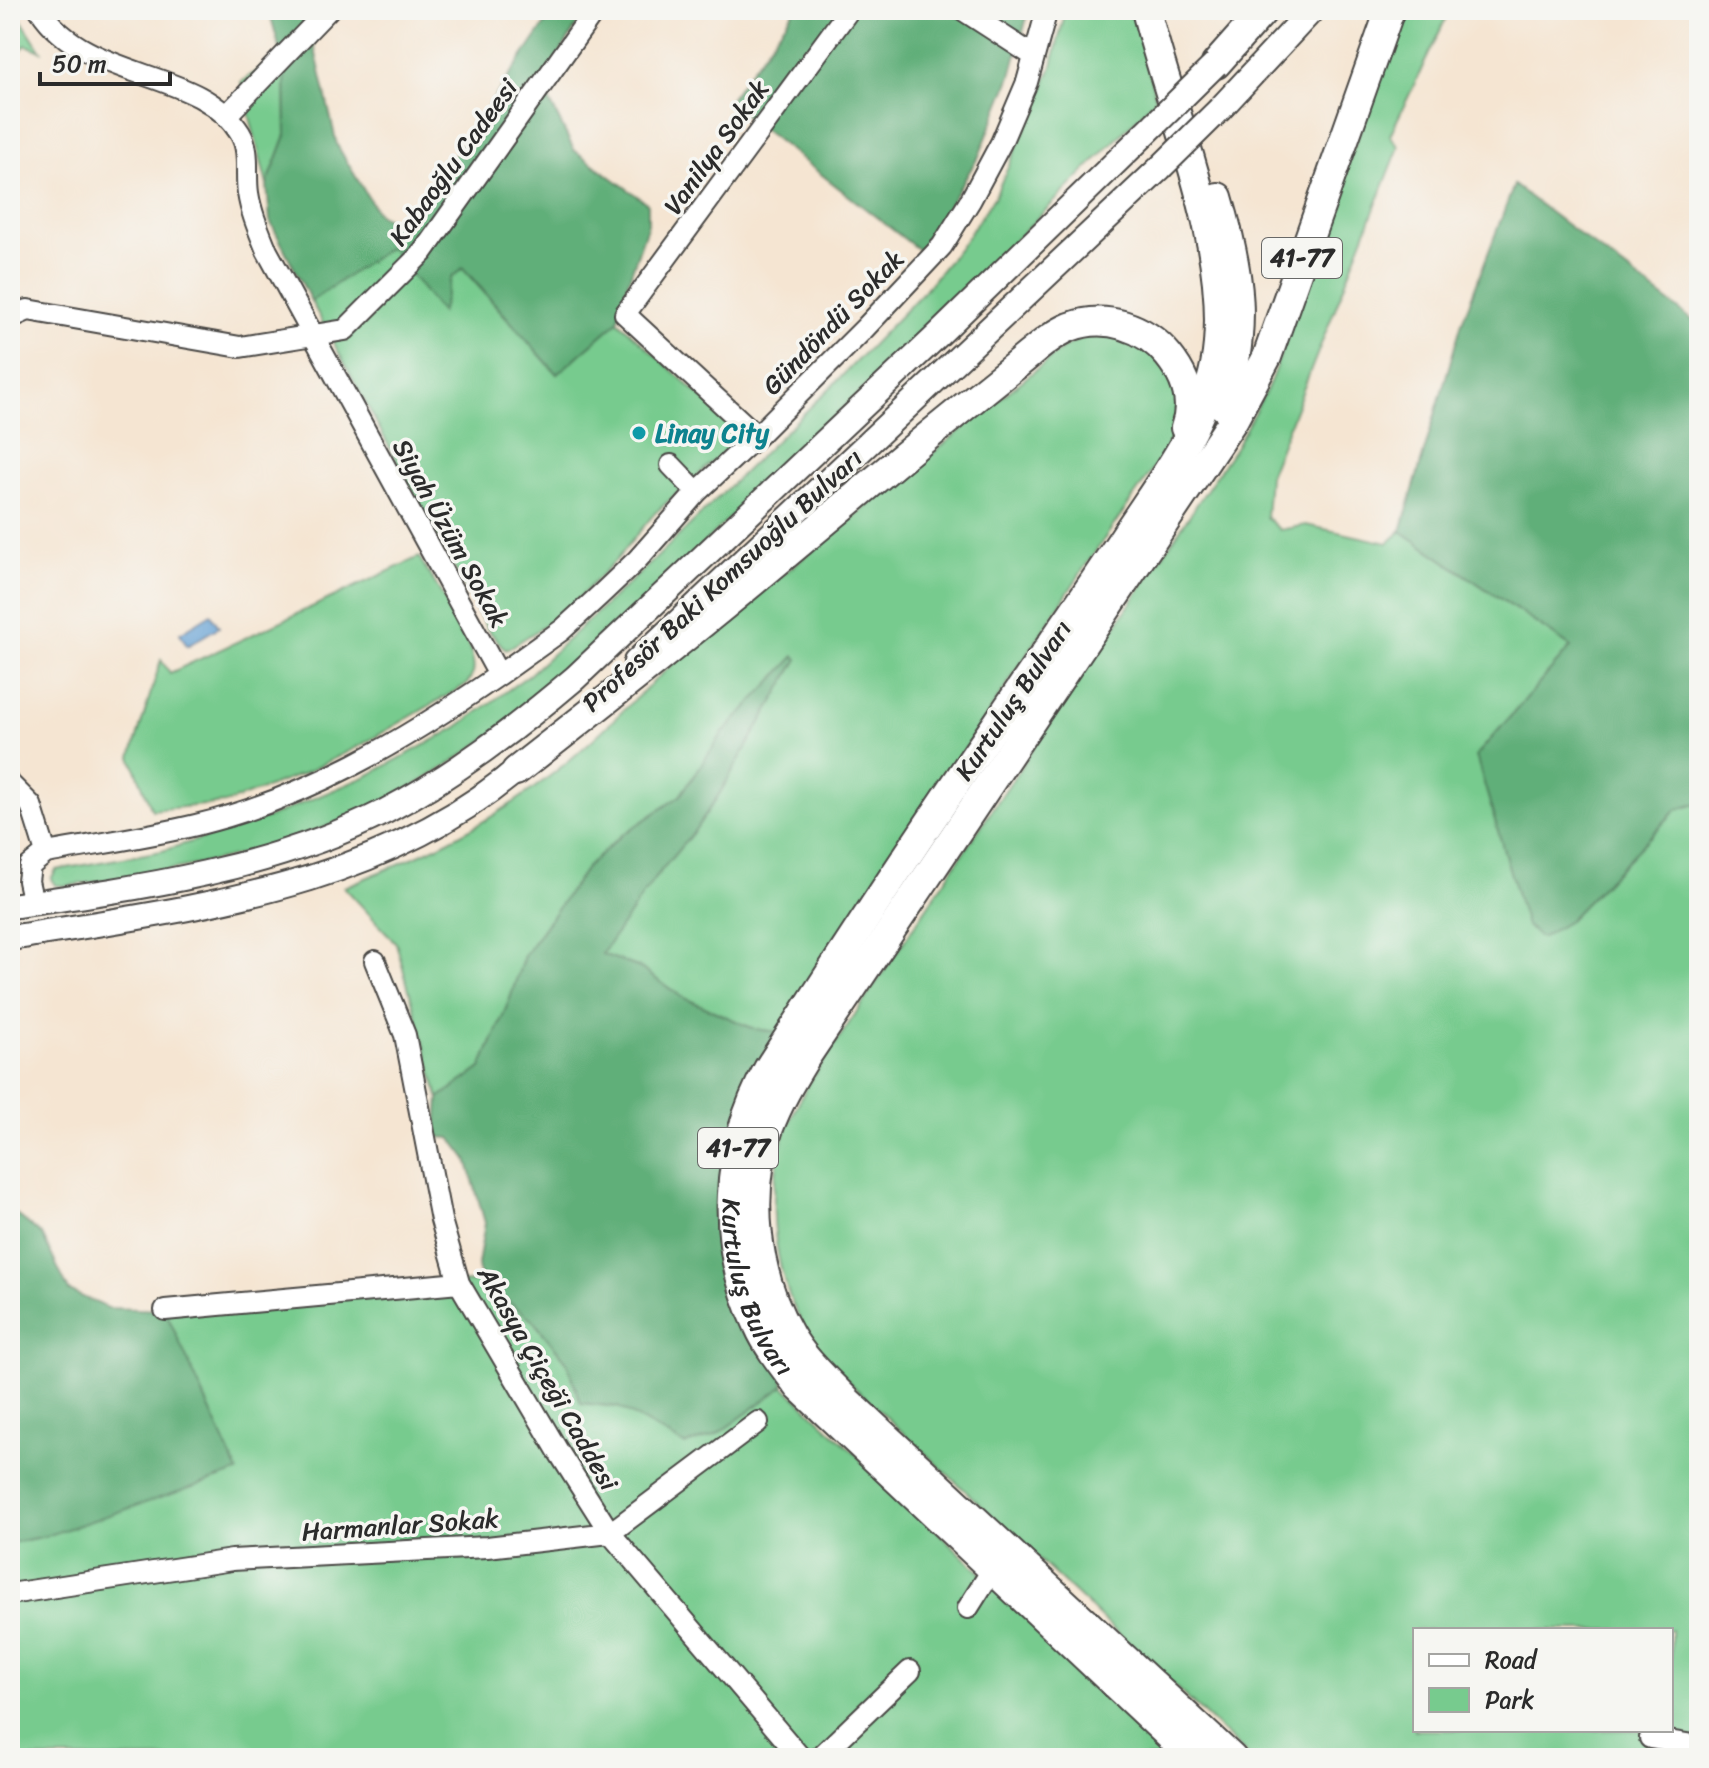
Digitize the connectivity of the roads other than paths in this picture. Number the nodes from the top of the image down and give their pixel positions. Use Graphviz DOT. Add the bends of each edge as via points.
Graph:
graph roads {
  1 [pos="40,10"];
  2 [pos="328,10"];
  3 [pos="595,10"];
  4 [pos="849,10"];
  5 [pos="963,10"];
  6 [pos="1047,10"];
  7 [pos="1146,10"];
  8 [pos="1163,10"];
  9 [pos="1261,10"];
  10 [pos="1312,10"];
  11 [pos="1390,10"];
  12 [pos="1034,56"];
  13 [pos="1216,64"];
  14 [pos="227,115"];
  15 [pos="10,318"];
  16 [pos="314,336"];
  17 [pos="757,436"];
  18 [pos="671,465"];
  19 [pos="1175,484"];
  20 [pos="697,492"];
  21 [pos="499,675"];
  22 [pos="516,771"];
  23 [pos="10,784"];
  24 [pos="46,853"];
  25 [pos="21,904"];
  26 [pos="10,938"];
  27 [pos="375,961"];
  28 [pos="459,1283"];
  29 [pos="165,1310"];
  30 [pos="758,1422"];
  31 [pos="610,1533"];
  32 [pos="992,1570"];
  33 [pos="10,1594"];
  34 [pos="968,1608"];
  35 [pos="910,1671"];
  36 [pos="1650,1738"];
  37 [pos="1699,1746"];
  38 [pos="801,1758"];
  39 [pos="819,1758"];
  40 [pos="1193,1758"];
  41 [pos="1232,1758"];
  1 -- 14 [label="street" via="72,44 203,98"];
  2 -- 14 [label="street"];
  3 -- 16 [label="street, Kabaoğlu Cadeesi" via="423,252 345,330"];
  4 -- 17 [label="street, Vanilya Sokak" via="625,314"];
  5 -- 12 [label="street"];
  6 -- 12 [label="street, Gündöndü Sokak"];
  7 -- 19 [label="highway, 41-77" via="1218,274 1216,365"];
  8 -- 19 [label="highway" via="1240,290 1239,336 1220,421"];
  9 -- 13 [label="highway, Profesör Baki Komsuoğlu Bulvarı"];
  10 -- 22 [label="main road, Profesör Baki Komsuoğlu Bulvarı, bridge" via="1160,168"];
  11 -- 19 [label="highway, 41-77" via="1267,357 1234,419"];
  12 -- 17 [label="street, Gündöndü Sokak" via="1001,143 942,246"];
  13 -- 25 [label="main road, Profesör Baki Komsuoğlu Bulvarı, bridge" via="575,678 463,765 387,810 257,861 177,880"];
  14 -- 16 [label="street, Siyah Üzüm Sokak" via="242,136 252,215"];
  15 -- 16 [label="street, Kabaoğlu Cadeesi" via="28,310 240,347"];
  16 -- 21 [label="street, Siyah Üzüm Sokak"];
  17 -- 20 [label="street, Gündöndü Sokak"];
  18 -- 20 [label="street"];
  19 -- 22 [label="highway" via="1190,416 1182,375 1155,341 1129,326 1101,322 1071,327 1039,346"];
  19 -- 32 [label="highway, Kurtuluş Bulvarı / 41-77" via="768,1069 747,1112 733,1168 730,1205 737,1269 776,1358 818,1406"];
  19 -- 41 [label="highway, Kurtuluş Bulvarı / 41-77" via="792,1079 764,1147 757,1215 773,1299 805,1357"];
  20 -- 21 [label="street, Gündöndü Sokak" via="599,596"];
  21 -- 24 [label="street" via="359,764 280,798 197,825"];
  22 -- 26 [label="main road, Profesör Baki Komsuoğlu Bulvarı" via="488,794 405,842 314,878 205,905"];
  23 -- 24 [label="street" via="31,805"];
  24 -- 25 [label="street" via="30,866"];
  27 -- 28 [label="street, Akasya Çiçeği Caddesi" via="405,1035 441,1220"];
  28 -- 29 [label="street"];
  28 -- 31 [label="street, Akasya Çiçeği Caddesi"];
  30 -- 31 [label="street"];
  31 -- 33 [label="street, Harmanlar Sokak" via="487,1547 232,1560"];
  31 -- 38 [label="street, Akasya Çiçeği Caddesi"];
  32 -- 34 [label="street"];
  32 -- 40 [label="highway, Kurtuluş Bulvarı / 41-77"];
  35 -- 39 [label="street"];
  36 -- 37 [label="street"];
}
